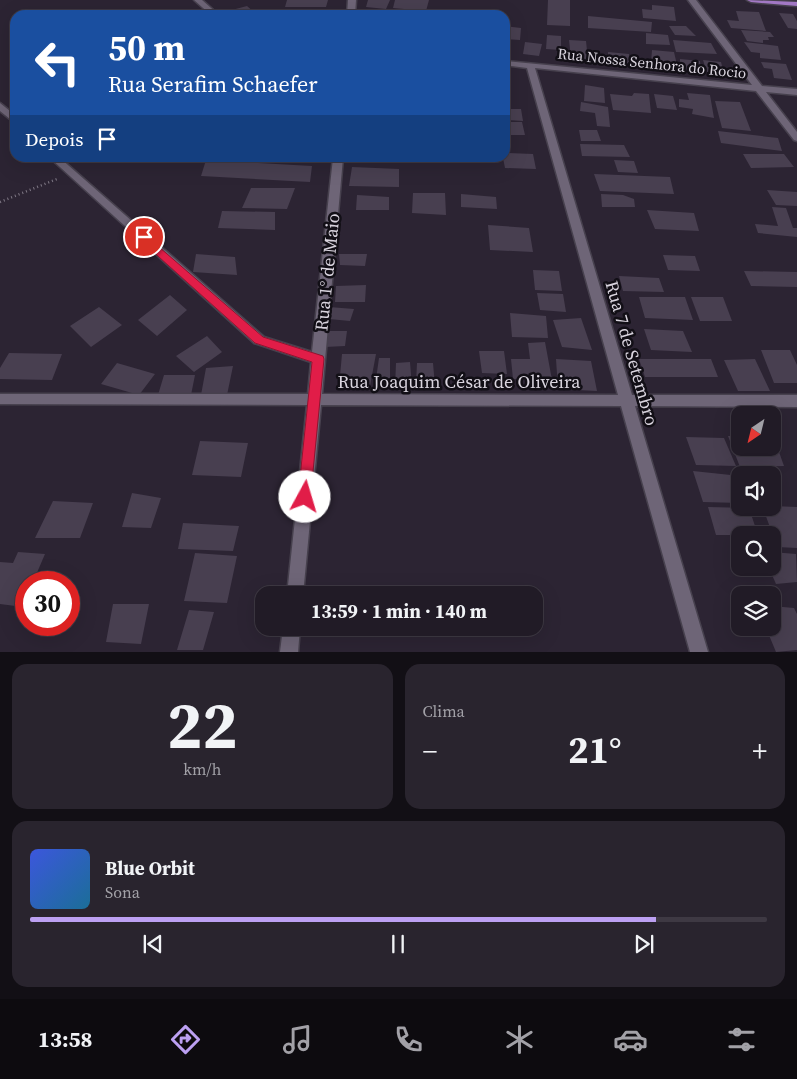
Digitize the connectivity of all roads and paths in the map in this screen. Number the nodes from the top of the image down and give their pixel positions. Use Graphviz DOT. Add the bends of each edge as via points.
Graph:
graph roads {
  1 [pos="198,0"];
  2 [pos="692,0"];
  3 [pos="752,0"];
  4 [pos="797,4"];
  5 [pos="209,10"];
  6 [pos="510,63"];
  7 [pos="530,65"];
  8 [pos="759,88"];
  9 [pos="797,92"];
  10 [pos="0,106"];
  11 [pos="10,115"];
  12 [pos="797,138"];
  13 [pos="60,162"];
  14 [pos="338,162"];
  15 [pos="72,173"];
  16 [pos="0,202"];
  17 [pos="318,359"];
  18 [pos="0,399"];
  19 [pos="314,400"];
  20 [pos="626,400"];
  21 [pos="797,401"];
  22 [pos="296,586"];
  23 [pos="291,636"];
  24 [pos="290,652"];
  25 [pos="699,652"];
  1 -- 5 [label="street"];
  2 -- 8 [label="street"];
  3 -- 4 [label="main road"];
  6 -- 7 [label="street, Rua Nossa Senhora do Rocio"];
  7 -- 8 [label="street, Rua Nossa Senhora do Rocio"];
  7 -- 20 [label="street, Rua 7 de Setembro"];
  8 -- 9 [label="street, Rua Nossa Senhora do Rocio"];
  8 -- 12 [label="street"];
  10 -- 11 [label="street"];
  13 -- 15 [label="street"];
  14 -- 17 [label="street, Rua 1° de Maio"];
  15 -- 16 [label="path"];
  15 -- 17 [label="street" via="259,340"];
  17 -- 19 [label="street, Rua 1° de Maio"];
  18 -- 19 [label="street, Rua Joaquim César de Oliveira"];
  19 -- 20 [label="street, Rua Joaquim César de Oliveira"];
  19 -- 22 [label="street, Rua 1° de Maio"];
  20 -- 21 [label="street, Rua Joaquim César de Oliveira"];
  20 -- 25 [label="street, Rua 7 de Setembro"];
  23 -- 24 [label="street"];
}
